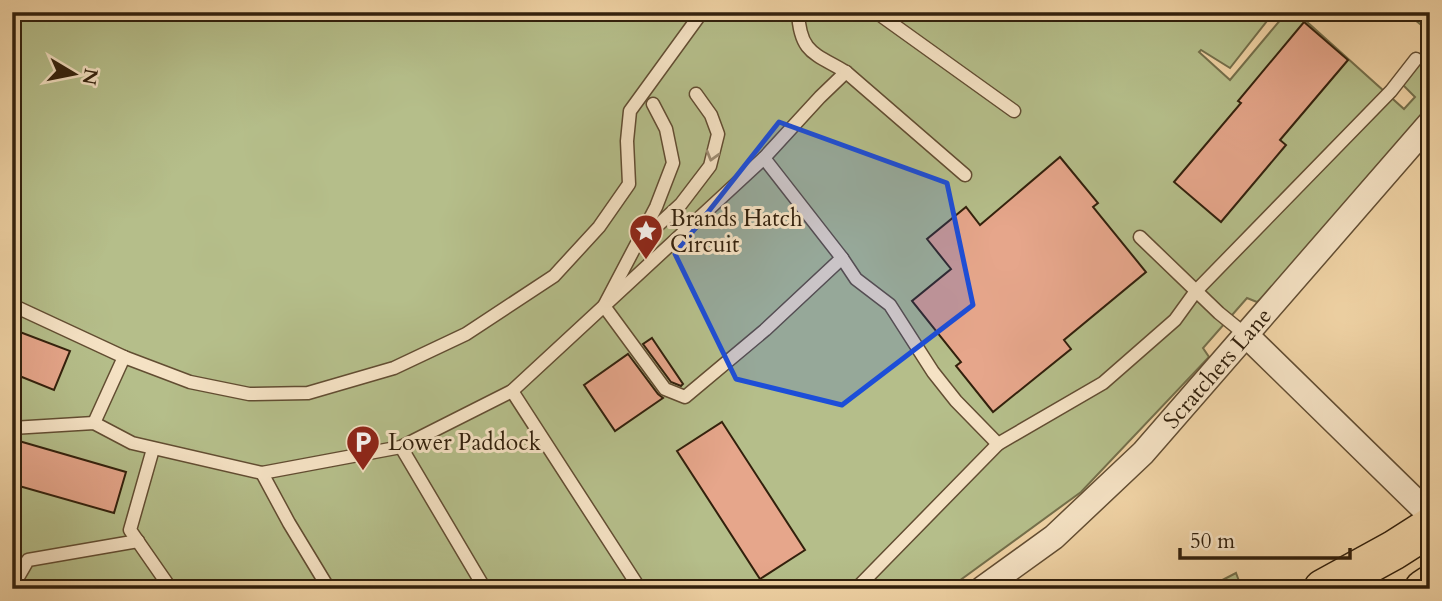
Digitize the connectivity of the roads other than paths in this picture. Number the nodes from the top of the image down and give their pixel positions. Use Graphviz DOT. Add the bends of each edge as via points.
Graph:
graph roads {
  1 [pos="702,12"];
  2 [pos="798,12"];
  3 [pos="876,12"];
  4 [pos="1416,58"];
  5 [pos="846,72"];
  6 [pos="696,94"];
  7 [pos="653,104"];
  8 [pos="1014,111"];
  9 [pos="1430,123"];
  10 [pos="764,158"];
  11 [pos="965,175"];
  12 [pos="1140,237"];
  13 [pos="636,246"];
  14 [pos="842,258"];
  15 [pos="1196,290"];
  16 [pos="12,305"];
  17 [pos="604,306"];
  18 [pos="1246,335"];
  19 [pos="124,357"];
  20 [pos="512,391"];
  21 [pos="94,423"];
  22 [pos="12,428"];
  23 [pos="998,444"];
  24 [pos="401,447"];
  25 [pos="152,449"];
  26 [pos="262,473"];
  27 [pos="1430,515"];
  28 [pos="1430,527"];
  29 [pos="138,541"];
  30 [pos="1430,585"];
  31 [pos="13,587"];
  32 [pos="171,589"];
  33 [pos="329,589"];
  34 [pos="485,589"];
  35 [pos="640,589"];
  36 [pos="856,589"];
  37 [pos="982,589"];
  38 [pos="1323,589"];
  39 [pos="1424,589"];
  1 -- 19 [label="lane" via="630,111 629,184 599,228 554,276 466,334 394,368 308,393 249,394 190,382"];
  2 -- 5 [label="lane" via="805,46"];
  3 -- 8 [label="lane"];
  4 -- 15 [label="lane" via="1391,91"];
  5 -- 10 [label="lane"];
  5 -- 11 [label="lane"];
  6 -- 13 [label="lane, one-way" via="718,134 710,166 681,204"];
  7 -- 13 [label="lane" via="666,129 673,163"];
  9 -- 18 [label="street, Scratchers Lane"];
  10 -- 14 [label="lane"];
  10 -- 17 [label="lane"];
  12 -- 15 [label="lane"];
  13 -- 17 [label="lane"];
  14 -- 17 [label="lane" via="685,397 666,388"];
  14 -- 23 [label="lane" via="856,279 890,305 933,372"];
  15 -- 18 [label="lane"];
  15 -- 23 [label="lane" via="1175,320 1103,383"];
  16 -- 19 [label="lane"];
  17 -- 20 [label="lane"];
  18 -- 27 [label="street"];
  18 -- 37 [label="street, Scratchers Lane" via="1143,453 1054,537"];
  19 -- 21 [label="lane"];
  20 -- 24 [label="lane"];
  20 -- 35 [label="lane"];
  21 -- 22 [label="lane"];
  21 -- 25 [label="lane"];
  23 -- 36 [label="lane"];
  24 -- 26 [label="lane"];
  24 -- 34 [label="lane"];
  25 -- 26 [label="lane"];
  25 -- 29 [label="lane" via="130,530"];
  26 -- 33 [label="lane"];
  28 -- 38 [label="highway"];
  29 -- 31 [label="lane" via="28,560"];
  29 -- 32 [label="lane"];
  30 -- 39 [label="highway"];
}
